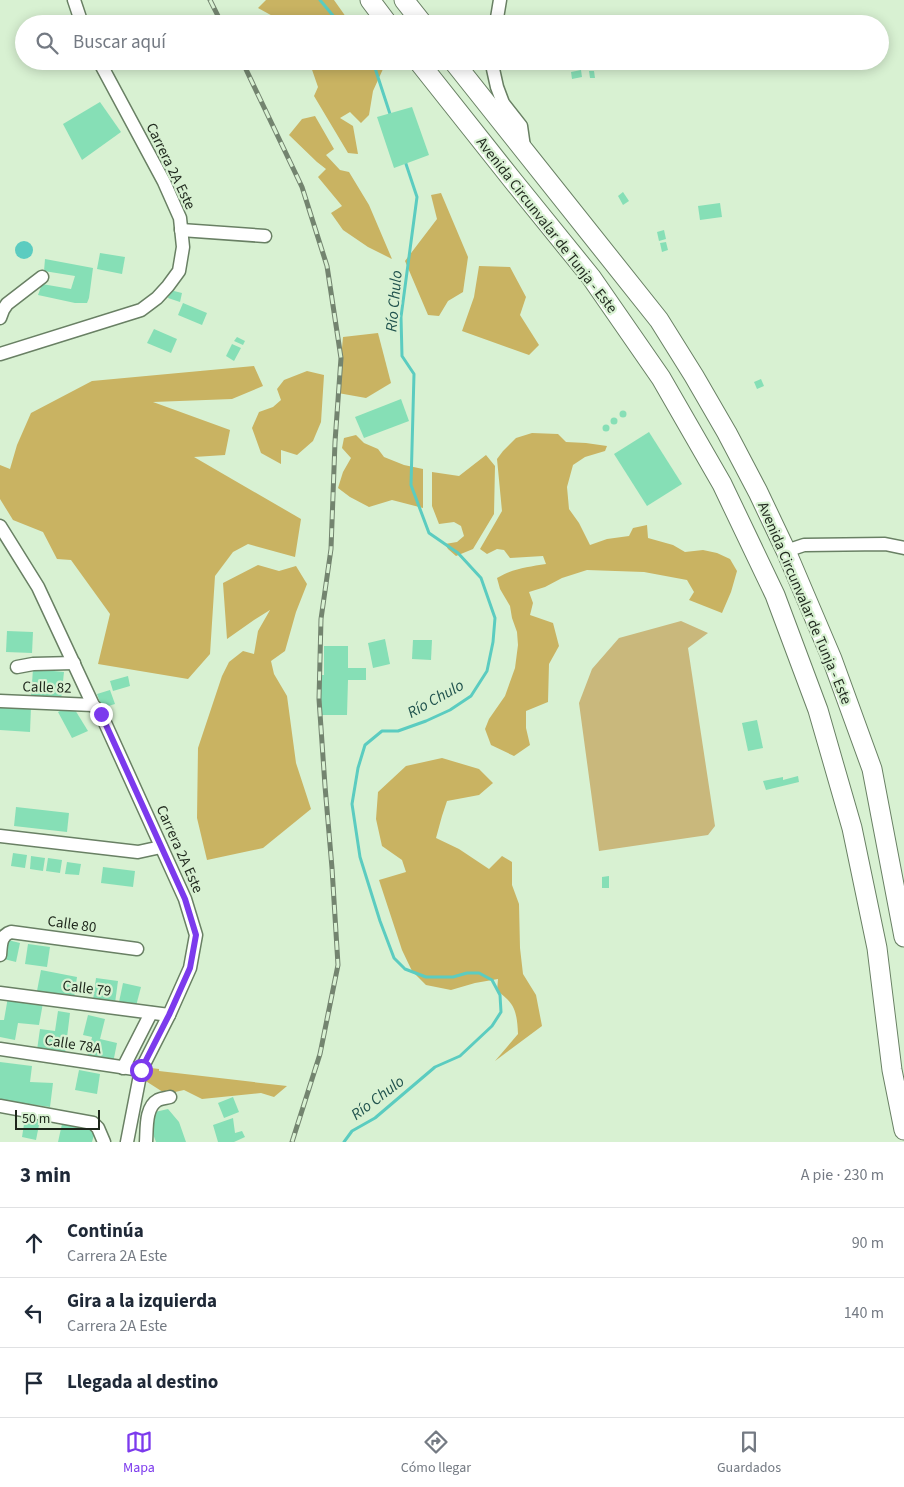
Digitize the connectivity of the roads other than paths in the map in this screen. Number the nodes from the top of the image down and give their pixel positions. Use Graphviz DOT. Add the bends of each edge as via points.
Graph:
graph roads {
  1 [pos="74,0"];
  2 [pos="370,0"];
  3 [pos="404,0"];
  4 [pos="500,0"];
  5 [pos="79,15"];
  6 [pos="381,15"];
  7 [pos="418,15"];
  8 [pos="498,15"];
  9 [pos="103,70"];
  10 [pos="425,70"];
  11 [pos="460,70"];
  12 [pos="493,70"];
  13 [pos="524,150"];
  14 [pos="182,230"];
  15 [pos="265,236"];
  16 [pos="42,278"];
  17 [pos="0,318"];
  18 [pos="0,354"];
  19 [pos="0,526"];
  20 [pos="904,548"];
  21 [pos="786,551"];
  22 [pos="74,663"];
  23 [pos="17,667"];
  24 [pos="0,701"];
  25 [pos="97,710"];
  26 [pos="0,836"];
  27 [pos="161,847"];
  28 [pos="904,937"];
  29 [pos="137,949"];
  30 [pos="0,955"];
  31 [pos="0,993"];
  32 [pos="151,1013"];
  33 [pos="169,1015"];
  34 [pos="0,1049"];
  35 [pos="123,1068"];
  36 [pos="141,1070"];
  37 [pos="170,1097"];
  38 [pos="0,1106"];
  39 [pos="904,1130"];
  40 [pos="104,1142"];
  41 [pos="127,1142"];
  42 [pos="146,1142"];
  1 -- 5 [label="street"];
  2 -- 6 [label="highway"];
  3 -- 7 [label="highway"];
  4 -- 8 [label="street"];
  9 -- 14 [label="street, Carrera 2A Este" via="164,182"];
  10 -- 39 [label="highway, Avenida Circunvalar de Tunja - Este" via="591,277 661,378 722,484 774,595 818,710 852,828 877,948 892,1070"];
  11 -- 13 [label="highway, Avenida Circunvalar de Tunja - Este"];
  12 -- 13 [label="street" via="504,103 521,126"];
  13 -- 21 [label="highway, Avenida Circunvalar de Tunja - Este" via="659,320 727,433"];
  14 -- 15 [label="street"];
  14 -- 18 [label="street, Carrera 2A Este" via="179,270 157,298 141,310"];
  16 -- 17 [label="street" via="7,304"];
  19 -- 22 [label="street, Carrera 2A Este" via="38,588"];
  20 -- 21 [label="street" via="885,544 804,545"];
  21 -- 28 [label="highway, Avenida Circunvalar de Tunja - Este" via="832,659 872,769"];
  22 -- 23 [label="street"];
  22 -- 25 [label="street, Carrera 2A Este"];
  24 -- 25 [label="street, Calle 82"];
  25 -- 27 [label="street, Carrera 2A Este"];
  26 -- 27 [label="street" via="138,852"];
  27 -- 33 [label="street, Carrera 2A Este" via="185,899 196,935 190,968"];
  29 -- 30 [label="street, Calle 80" via="11,932 4,935"];
  31 -- 32 [label="street, Calle 79"];
  32 -- 33 [label="street, Calle 79"];
  32 -- 35 [label="street"];
  33 -- 36 [label="street, Carrera 2A Este"];
  34 -- 35 [label="street, Calle 78A"];
  35 -- 36 [label="street, Calle 78A"];
  36 -- 41 [label="street, Carrera 2A Este"];
  37 -- 42 [label="street" via="158,1100 152,1106"];
  38 -- 40 [label="street" via="93,1123"];
}
